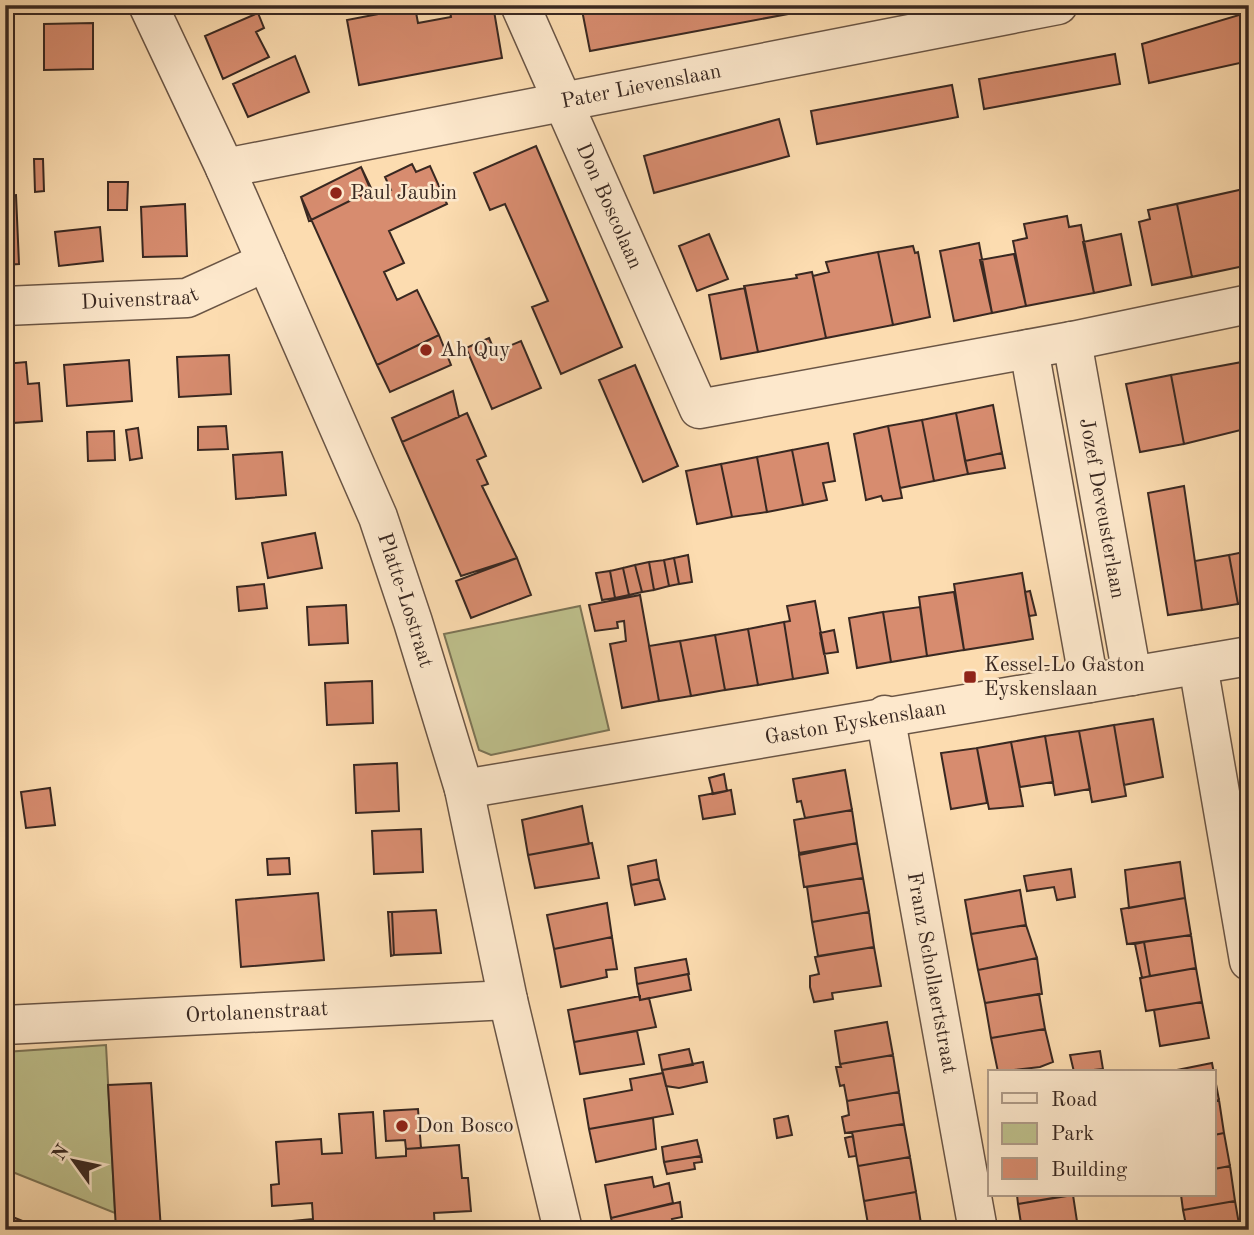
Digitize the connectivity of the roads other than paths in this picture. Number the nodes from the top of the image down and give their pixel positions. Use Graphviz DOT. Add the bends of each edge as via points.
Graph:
graph roads {
  1 [pos="148,5"];
  2 [pos="520,5"];
  3 [pos="1058,5"];
  4 [pos="564,100"];
  5 [pos="225,168"];
  6 [pos="266,262"];
  7 [pos="1249,304"];
  8 [pos="5,306"];
  9 [pos="1072,341"];
  10 [pos="1029,349"];
  11 [pos="1249,656"];
  12 [pos="1198,665"];
  13 [pos="1132,676"];
  14 [pos="1089,683"];
  15 [pos="885,715"];
  16 [pos="464,789"];
  17 [pos="1249,961"];
  18 [pos="508,1000"];
  19 [pos="5,1025"];
  20 [pos="563,1230"];
  21 [pos="978,1230"];
  1 -- 5 [label="street, Platte-Lostraat"];
  2 -- 4 [label="street, Don Boscolaan"];
  3 -- 4 [label="street, Pater Lievenslaan"];
  4 -- 5 [label="street, Pater Lievenslaan"];
  4 -- 10 [label="street, Don Boscolaan" via="699,409"];
  5 -- 6 [label="street, Platte-Lostraat"];
  6 -- 8 [label="street, Duivenstraat" via="187,298"];
  6 -- 16 [label="street, Platte-Lostraat" via="378,517"];
  7 -- 9 [label="street"];
  9 -- 10 [label="street"];
  9 -- 13 [label="street, Jozef Deveusterlaan"];
  10 -- 14 [label="street, Jozef Deveusterlaan"];
  11 -- 12 [label="street, Gaston Eyskenslaan"];
  12 -- 13 [label="street, Gaston Eyskenslaan"];
  12 -- 17 [label="street"];
  13 -- 14 [label="street, Gaston Eyskenslaan"];
  14 -- 15 [label="street, Gaston Eyskenslaan"];
  15 -- 16 [label="street, Gaston Eyskenslaan"];
  15 -- 21 [label="street, Franz Schollaertstraat"];
  16 -- 18 [label="street, Platte-Lostraat"];
  18 -- 19 [label="street, Ortolanenstraat"];
  18 -- 20 [label="street, Platte-Lostraat"];
}
